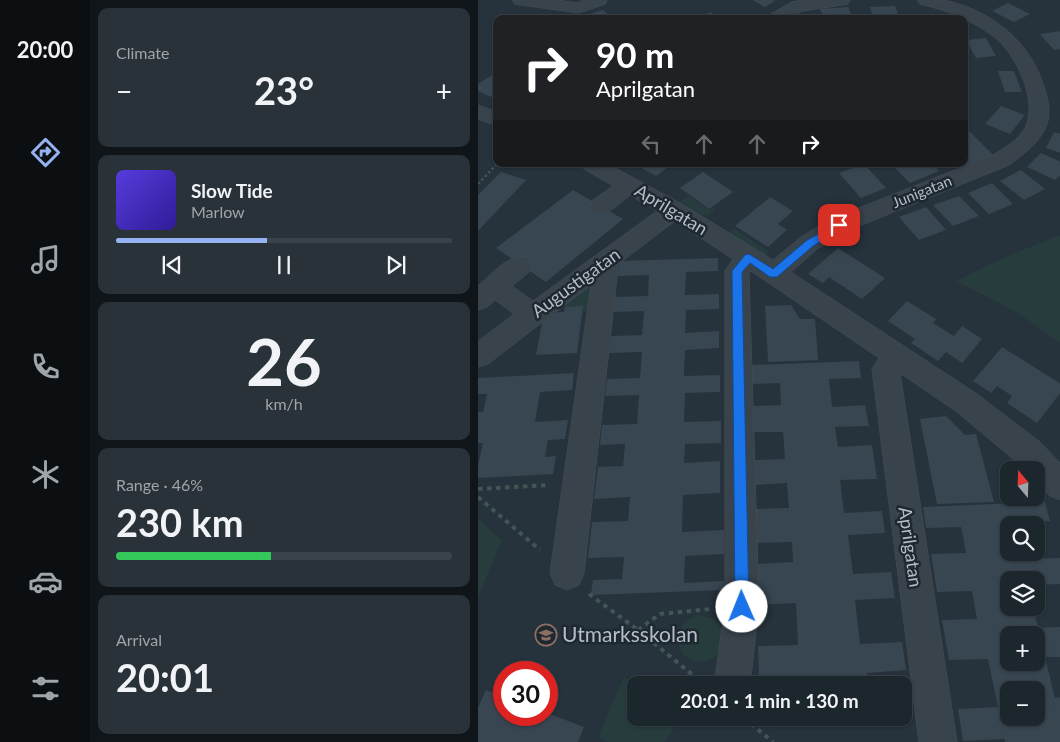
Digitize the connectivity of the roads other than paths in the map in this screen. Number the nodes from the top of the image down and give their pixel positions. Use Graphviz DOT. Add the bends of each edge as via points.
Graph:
graph roads {
  1 [pos="521,0"];
  2 [pos="599,0"];
  3 [pos="842,0"];
  4 [pos="926,0"];
  5 [pos="782,15"];
  6 [pos="967,15"];
  7 [pos="968,15"];
  8 [pos="478,111"];
  9 [pos="493,118"];
  10 [pos="597,167"];
  11 [pos="629,185"];
  12 [pos="601,206"];
  13 [pos="674,210"];
  14 [pos="749,257"];
  15 [pos="520,265"];
  16 [pos="601,265"];
  17 [pos="773,274"];
  18 [pos="486,293"];
  19 [pos="533,314"];
  20 [pos="897,355"];
  21 [pos="478,356"];
  22 [pos="1060,486"];
  23 [pos="567,573"];
  24 [pos="733,676"];
  25 [pos="938,742"];
  1 -- 2 [label="street" via="579,8"];
  3 -- 5 [label="street" via="798,6"];
  4 -- 6 [label="street, Junigatan"];
  7 -- 17 [label="street, Junigatan" via="999,32 1026,63 1036,94 1038,119 1022,145 1001,160 839,225 809,243"];
  8 -- 9 [label="street"];
  10 -- 11 [label="street, Aprilgatan"];
  11 -- 12 [label="street"];
  11 -- 13 [label="street, Aprilgatan"];
  13 -- 14 [label="street, Aprilgatan"];
  13 -- 16 [label="street, Augustigatan"];
  14 -- 17 [label="street, Aprilgatan"];
  14 -- 24 [label="street" via="737,271 742,607"];
  15 -- 18 [label="street"];
  16 -- 19 [label="street, Augustigatan"];
  16 -- 23 [label="street" via="606,268"];
  17 -- 20 [label="street, Aprilgatan"];
  18 -- 19 [label="street"];
  19 -- 21 [label="street, Augustigatan"];
  20 -- 22 [label="street, Aprilgatan" via="998,426 1029,452"];
  20 -- 25 [label="street, Aprilgatan" via="886,369"];
}
